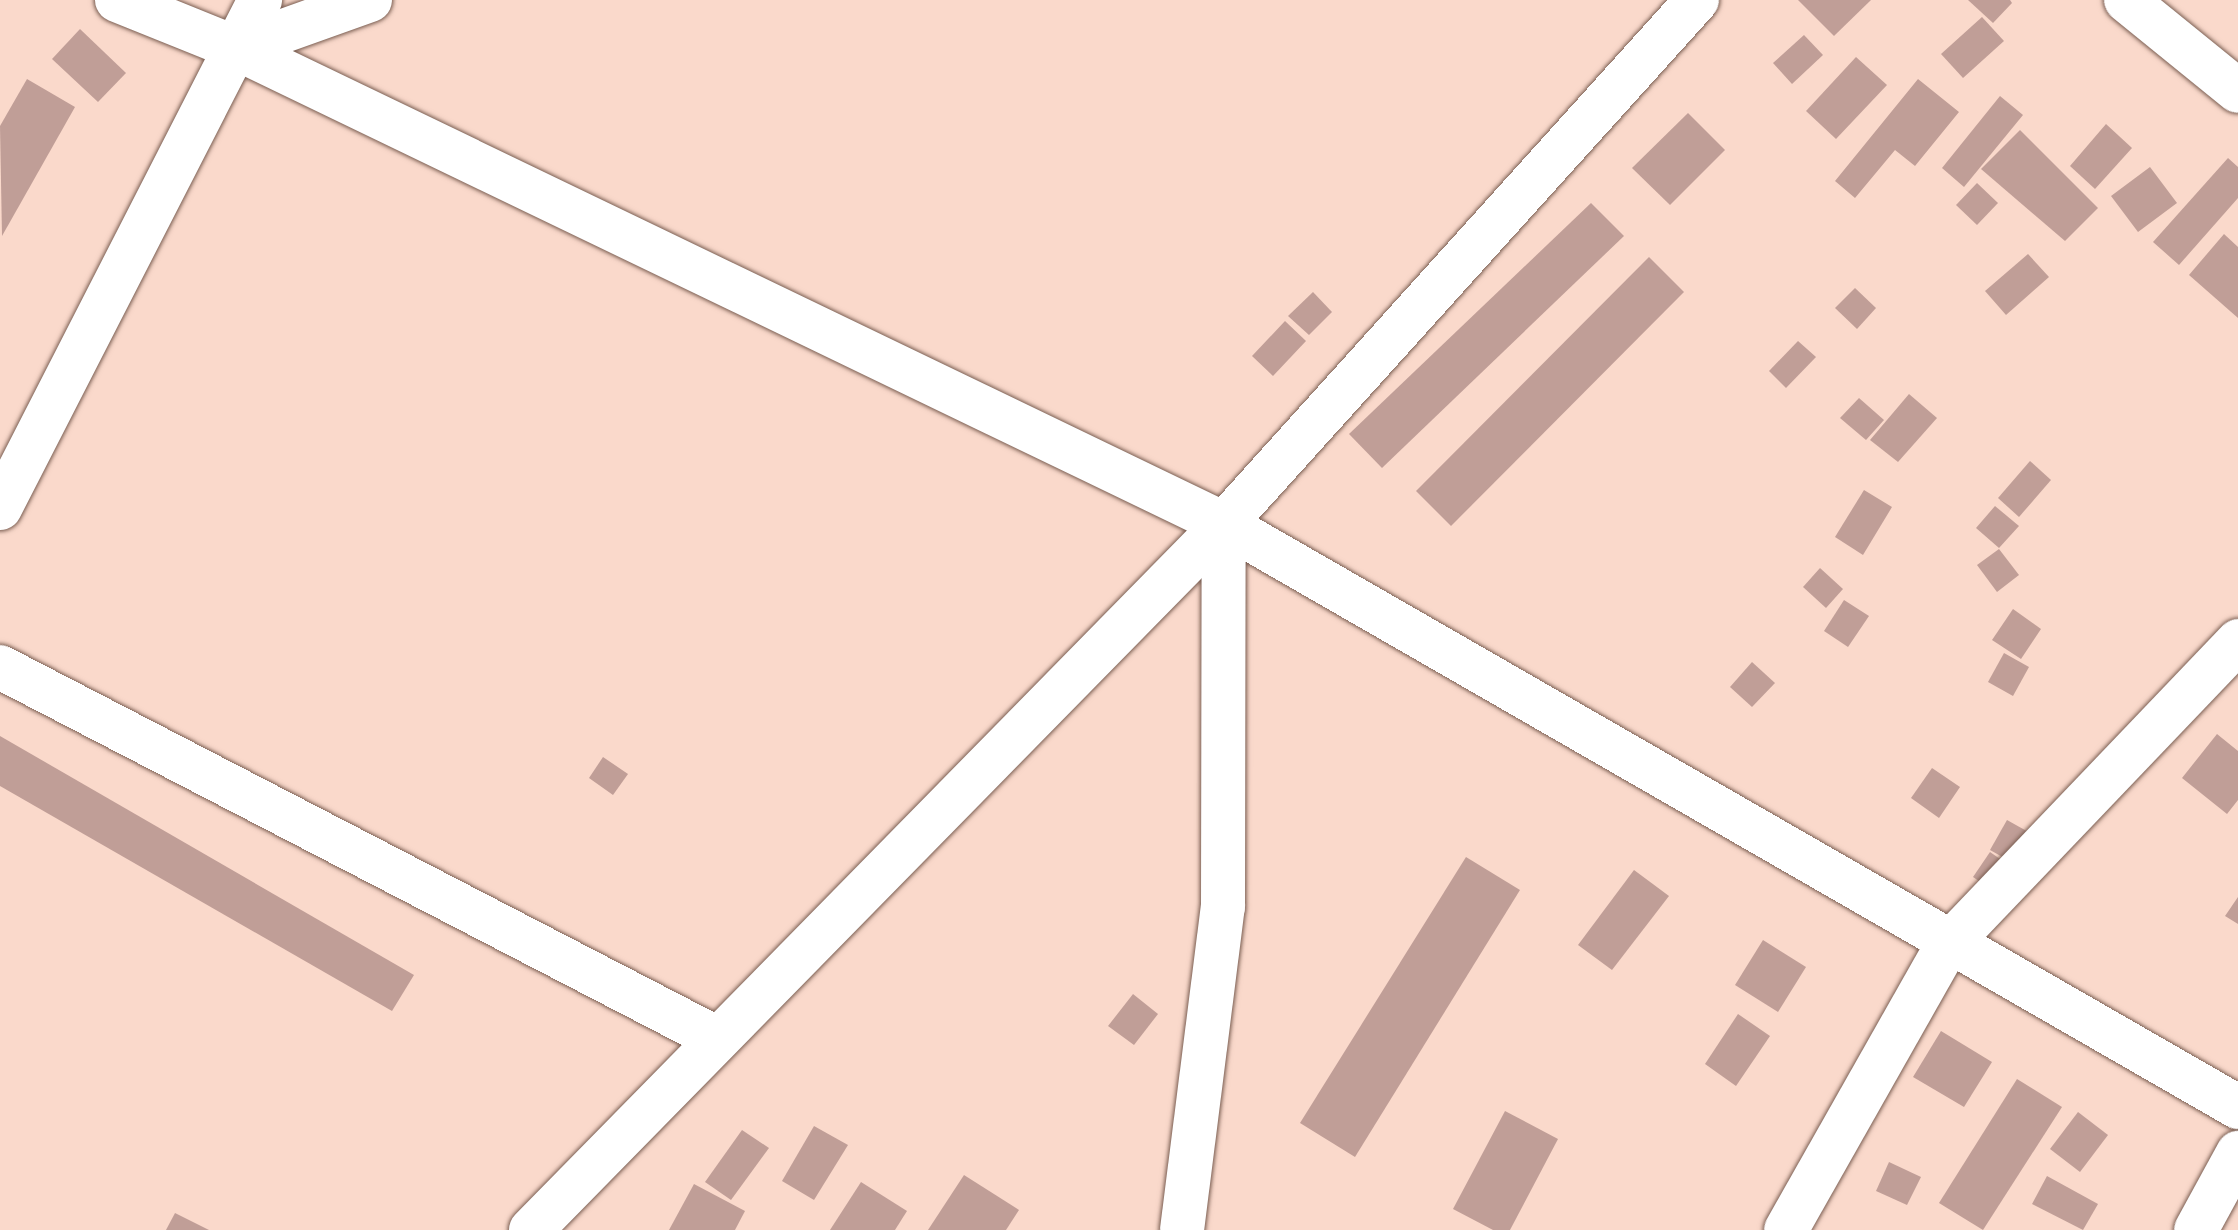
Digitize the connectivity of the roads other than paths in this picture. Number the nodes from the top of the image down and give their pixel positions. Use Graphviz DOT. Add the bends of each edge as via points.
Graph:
graph roads {
  1 [pos="117,0"];
  2 [pos="260,0"];
  3 [pos="370,0"];
  4 [pos="2126,0"];
  5 [pos="1693,2"];
  6 [pos="236,48"];
  7 [pos="2238,91"];
  8 [pos="4,493"];
  9 [pos="1224,524"];
  10 [pos="2238,641"];
  11 [pos="0,667"];
  12 [pos="1947,946"];
  13 [pos="714,1037"];
  14 [pos="2238,1107"];
  15 [pos="2238,1153"];
  16 [pos="531,1230"];
  17 [pos="1182,1230"];
  18 [pos="1786,1230"];
  19 [pos="2196,1230"];
  1 -- 6 [label="street"];
  2 -- 6 [label="street"];
  3 -- 6 [label="street"];
  4 -- 7 [label="street"];
  5 -- 9 [label="street"];
  6 -- 8 [label="street"];
  6 -- 9 [label="street"];
  9 -- 12 [label="street"];
  9 -- 13 [label="street"];
  9 -- 17 [label="street" via="1223,907"];
  10 -- 12 [label="street"];
  11 -- 13 [label="street"];
  12 -- 14 [label="street"];
  12 -- 18 [label="street"];
  13 -- 16 [label="street"];
  15 -- 19 [label="street"];
}
